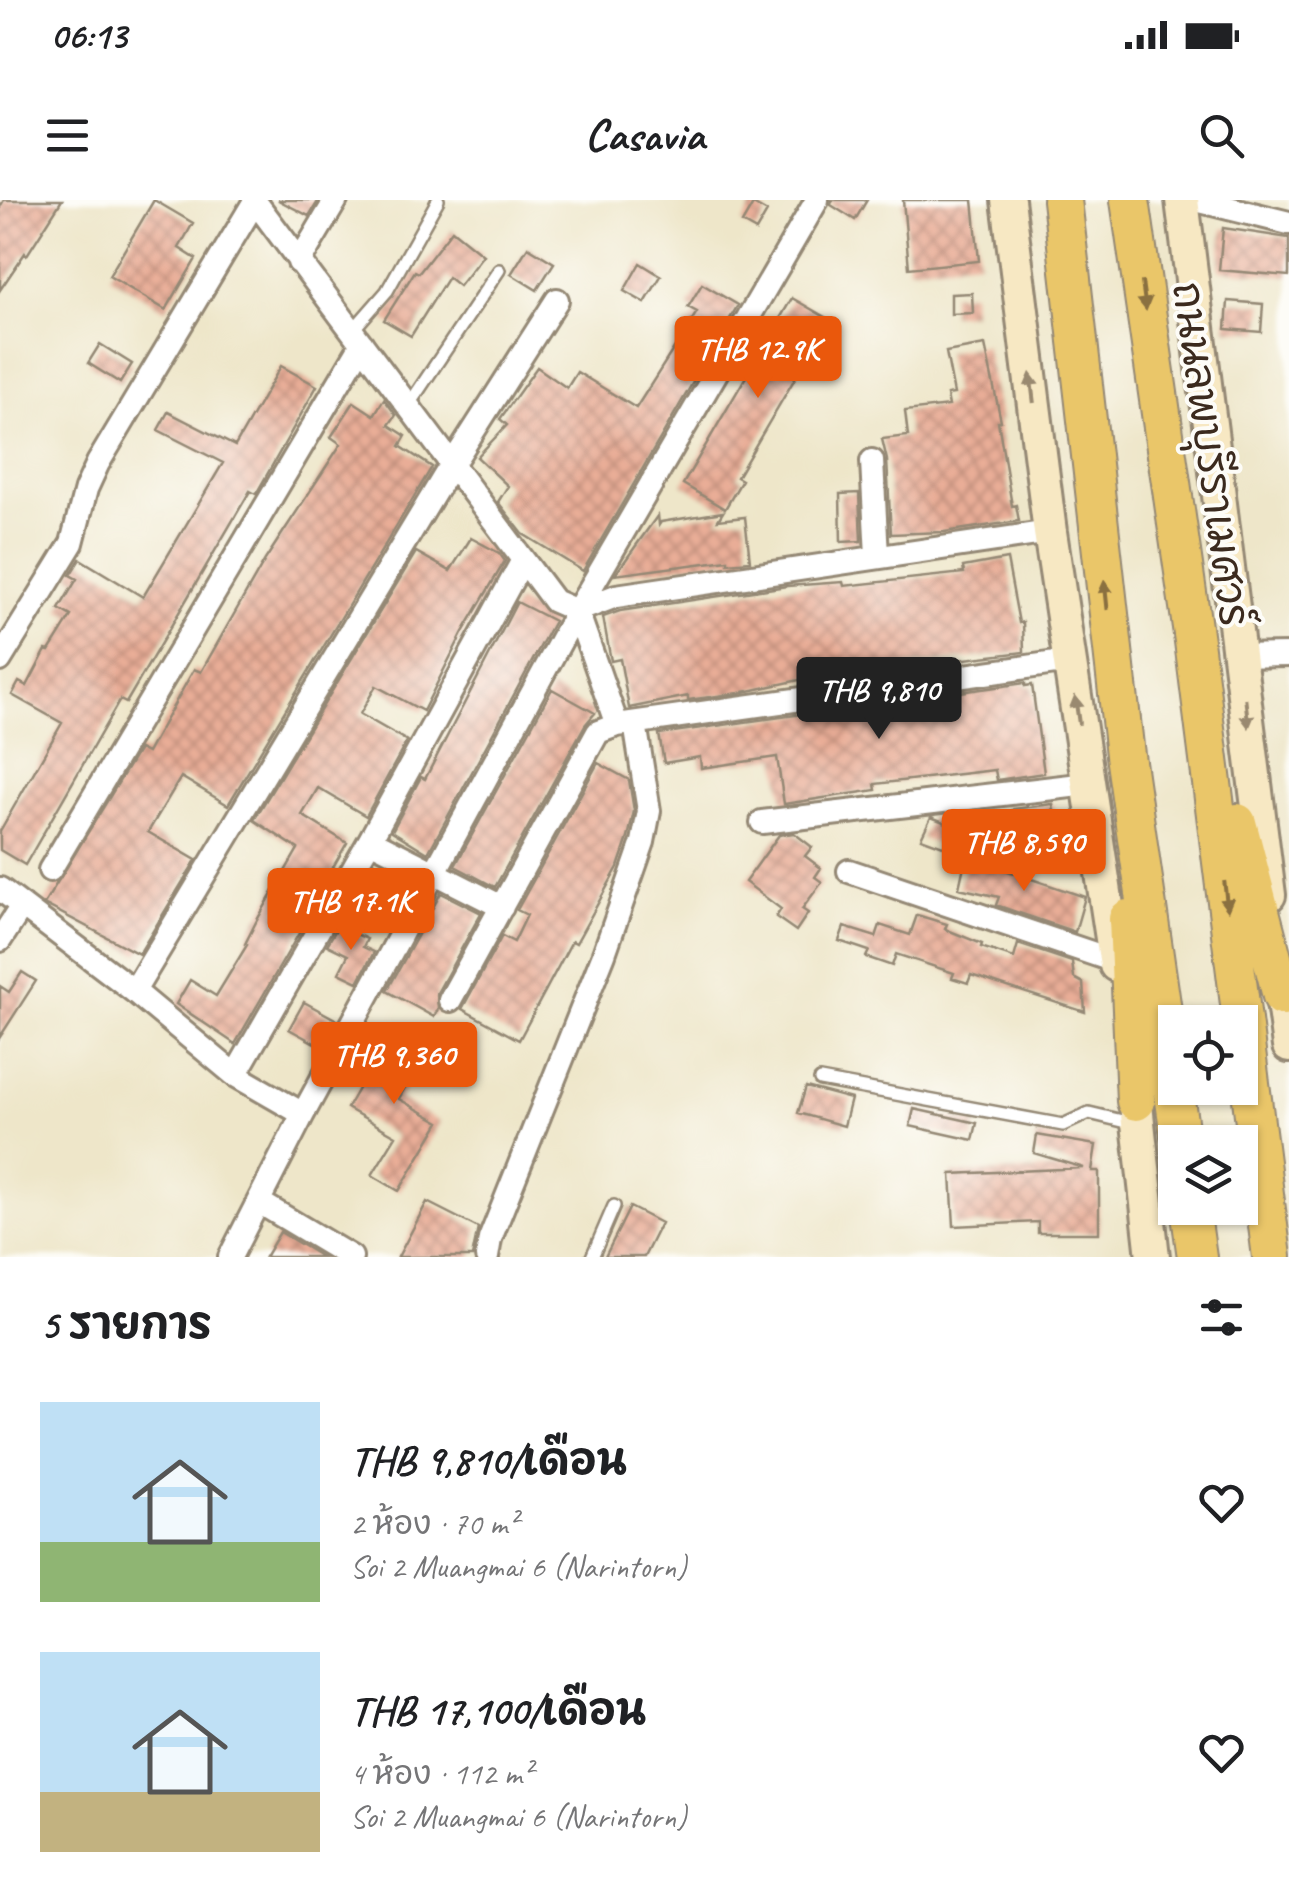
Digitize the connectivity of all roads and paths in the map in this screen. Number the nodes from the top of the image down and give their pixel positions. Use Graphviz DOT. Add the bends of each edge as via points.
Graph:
graph roads {
  1 [pos="255,200"];
  2 [pos="336,200"];
  3 [pos="438,200"];
  4 [pos="818,200"];
  5 [pos="1008,200"];
  6 [pos="1062,200"];
  7 [pos="1130,200"];
  8 [pos="1182,200"];
  9 [pos="1196,200"];
  10 [pos="1289,223"];
  11 [pos="298,262"];
  12 [pos="500,270"];
  13 [pos="558,300"];
  14 [pos="357,338"];
  15 [pos="408,406"];
  16 [pos="872,461"];
  17 [pos="452,465"];
  18 [pos="1050,532"];
  19 [pos="877,556"];
  20 [pos="523,560"];
  21 [pos="576,611"];
  22 [pos="1194,641"];
  23 [pos="1289,655"];
  24 [pos="1240,656"];
  25 [pos="0,660"];
  26 [pos="1070,662"];
  27 [pos="626,724"];
  28 [pos="1125,754"];
  29 [pos="1088,784"];
  30 [pos="762,822"];
  31 [pos="370,840"];
  32 [pos="50,870"];
  33 [pos="849,871"];
  34 [pos="434,872"];
  35 [pos="0,889"];
  36 [pos="22,906"];
  37 [pos="502,907"];
  38 [pos="0,940"];
  39 [pos="1115,960"];
  40 [pos="134,991"];
  41 [pos="1282,996"];
  42 [pos="450,1000"];
  43 [pos="1289,1046"];
  44 [pos="235,1075"];
  45 [pos="820,1080"];
  46 [pos="1137,1113"];
  47 [pos="303,1114"];
  48 [pos="1179,1125"];
  49 [pos="259,1202"];
  50 [pos="614,1206"];
  51 [pos="1192,1225"];
  52 [pos="230,1257"];
  53 [pos="351,1257"];
  54 [pos="487,1257"];
  55 [pos="592,1257"];
  56 [pos="1152,1257"];
  57 [pos="1197,1257"];
  58 [pos="1272,1257"];
  1 -- 11 [label="street"];
  1 -- 25 [label="street" via="98,464 72,543"];
  2 -- 11 [label="street"];
  3 -- 14 [label="lane"];
  4 -- 21 [label="street"];
  18 -- 5 [label="main road, one-way"];
  28 -- 6 [label="main road, one-way"];
  7 -- 22 [label="main road, ถนนลพบุรีราเมศวร์, one-way"];
  8 -- 24 [label="main road"];
  9 -- 10 [label="street"];
  11 -- 14 [label="street"];
  12 -- 15 [label="lane"];
  13 -- 17 [label="street"];
  14 -- 15 [label="street"];
  14 -- 32 [label="street"];
  15 -- 17 [label="street"];
  16 -- 19 [label="street"];
  17 -- 20 [label="street"];
  17 -- 40 [label="street"];
  18 -- 19 [label="street"];
  18 -- 26 [label="main road"];
  19 -- 21 [label="street" via="616,596"];
  20 -- 21 [label="street" via="554,601"];
  20 -- 31 [label="street"];
  21 -- 27 [label="street"];
  21 -- 34 [label="street"];
  22 -- 41 [label="main road"];
  22 -- 58 [label="main road, ถนนลพบุรีราเมศวร์, one-way"];
  23 -- 24 [label="street"];
  24 -- 41 [label="main road, one-way"];
  26 -- 27 [label="street"];
  29 -- 26 [label="main road, one-way"];
  27 -- 37 [label="street" via="598,732"];
  27 -- 54 [label="street" via="649,811 643,842"];
  28 -- 46 [label="main road"];
  28 -- 48 [label="main road"];
  29 -- 30 [label="street"];
  29 -- 39 [label="main road"];
  31 -- 34 [label="street"];
  31 -- 44 [label="street"];
  33 -- 39 [label="street"];
  34 -- 37 [label="street"];
  34 -- 47 [label="street"];
  35 -- 36 [label="street"];
  36 -- 38 [label="street"];
  36 -- 40 [label="street"];
  37 -- 42 [label="street"];
  39 -- 46 [label="main road"];
  40 -- 44 [label="street"];
  41 -- 43 [label="main road"];
  44 -- 47 [label="street"];
  45 -- 46 [label="lane" via="1063,1124 1089,1113"];
  46 -- 56 [label="main road"];
  47 -- 49 [label="street"];
  49 -- 52 [label="street"];
  49 -- 53 [label="street"];
  50 -- 55 [label="lane"];
  51 -- 57 [label="main road"];
}
